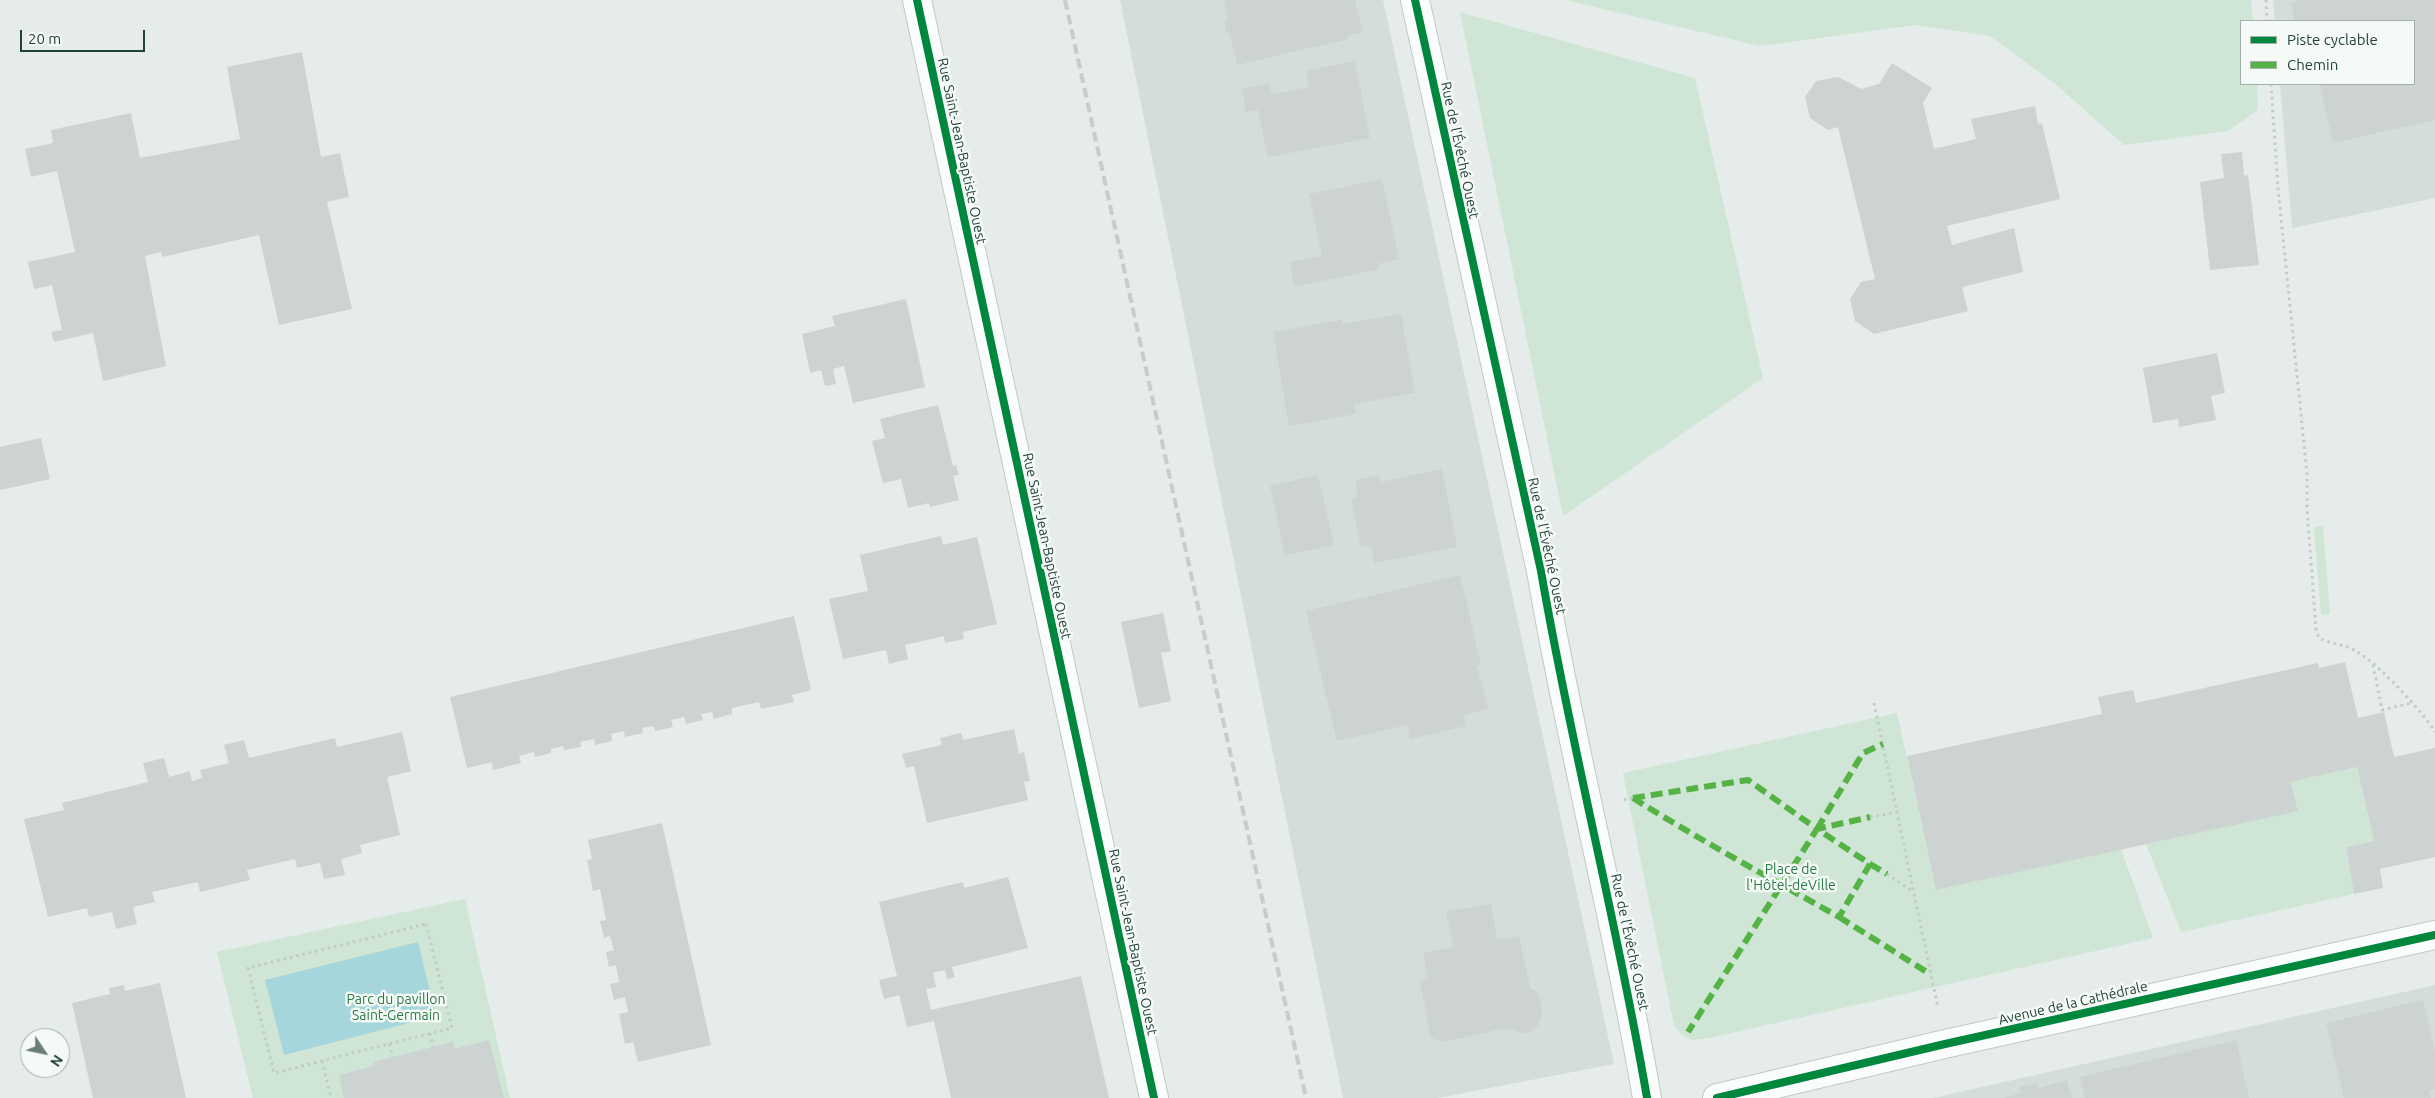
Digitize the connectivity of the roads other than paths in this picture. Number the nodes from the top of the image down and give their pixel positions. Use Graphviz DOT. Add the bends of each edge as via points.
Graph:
graph roads {
  1 [pos="917,0"];
  2 [pos="1415,0"];
  3 [pos="2435,935"];
  4 [pos="1154,1098"];
  5 [pos="1647,1098"];
  6 [pos="1717,1098"];
  1 -- 4 [label="street, Rue Saint-Jean-Baptiste Ouest"];
  2 -- 5 [label="street, Rue de l'Évêché Ouest" via="1541,571 1557,666 1591,815"];
  3 -- 6 [label="street, Avenue de la Cathédrale"];
}
